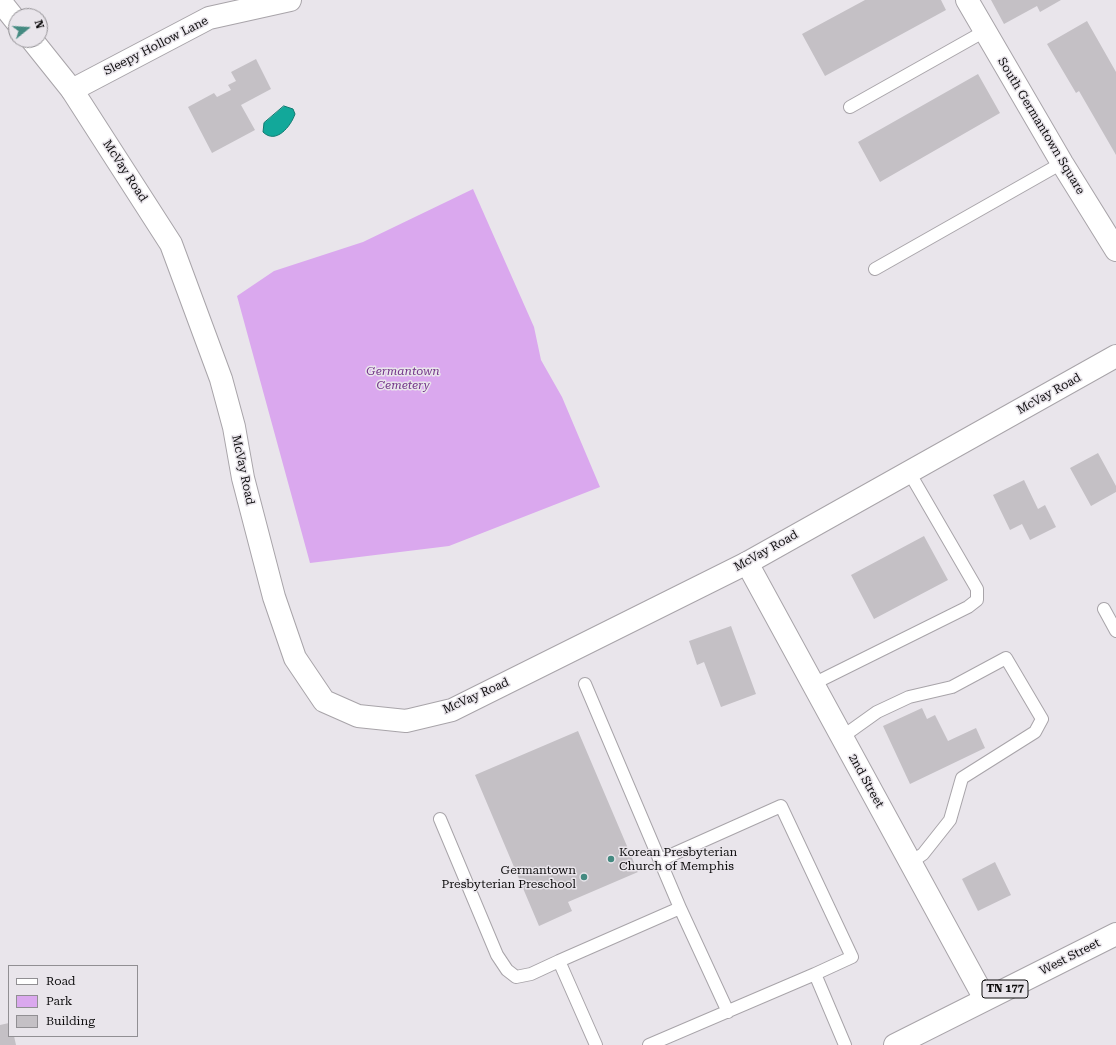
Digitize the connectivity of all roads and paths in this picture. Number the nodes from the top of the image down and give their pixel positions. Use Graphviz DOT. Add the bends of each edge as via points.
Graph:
graph roads {
  1 [pos="290,0"];
  2 [pos="0,1"];
  3 [pos="967,1"];
  4 [pos="8,10"];
  5 [pos="985,31"];
  6 [pos="38,48"];
  7 [pos="72,90"];
  8 [pos="850,107"];
  9 [pos="1062,164"];
  10 [pos="1116,250"];
  11 [pos="875,269"];
  12 [pos="1116,356"];
  13 [pos="909,472"];
  14 [pos="747,563"];
  15 [pos="1104,609"];
  16 [pos="1116,631"];
  17 [pos="585,684"];
  18 [pos="813,684"];
  19 [pos="842,737"];
  20 [pos="440,820"];
  21 [pos="660,860"];
  22 [pos="910,863"];
  23 [pos="680,908"];
  24 [pos="1116,934"];
  25 [pos="559,961"];
  26 [pos="815,974"];
  27 [pos="985,1000"];
  28 [pos="728,1012"];
  29 [pos="596,1045"];
  30 [pos="649,1045"];
  31 [pos="845,1045"];
  32 [pos="895,1045"];
  1 -- 7 [label="street, Sleepy Hollow Lane" via="209,18"];
  2 -- 4 [label="street"];
  3 -- 5 [label="street, South Germantown Square"];
  5 -- 8 [label="lane"];
  5 -- 9 [label="street, South Germantown Square"];
  6 -- 7 [label="street, McVay Road"];
  7 -- 14 [label="street, McVay Road" via="171,244 221,379 234,427 243,478 274,597 295,658 324,701 358,716 406,721 452,710"];
  9 -- 10 [label="street, South Germantown Square"];
  9 -- 11 [label="lane"];
  12 -- 13 [label="street, McVay Road"];
  13 -- 14 [label="street, McVay Road"];
  13 -- 18 [label="lane" via="977,590 977,600 968,607"];
  14 -- 18 [label="street, 2nd Street"];
  15 -- 16 [label="lane"];
  17 -- 21 [label="lane"];
  18 -- 19 [label="street, 2nd Street"];
  19 -- 22 [label="street, 2nd Street"];
  19 -- 22 [label="lane" via="877,712 909,698 952,686 1006,658 1042,718 1035,732 962,778 950,820 923,854"];
  20 -- 25 [label="lane" via="497,955 507,970 516,977 531,974"];
  21 -- 23 [label="lane"];
  21 -- 26 [label="lane" via="781,806 852,957"];
  22 -- 27 [label="street, 2nd Street"];
  23 -- 25 [label="lane"];
  23 -- 28 [label="lane"];
  24 -- 27 [label="street, West Street / TN 177"];
  25 -- 29 [label="lane"];
  26 -- 28 [label="lane"];
  26 -- 31 [label="lane"];
  27 -- 32 [label="street, West Street / TN 177"];
  28 -- 30 [label="lane"];
}
